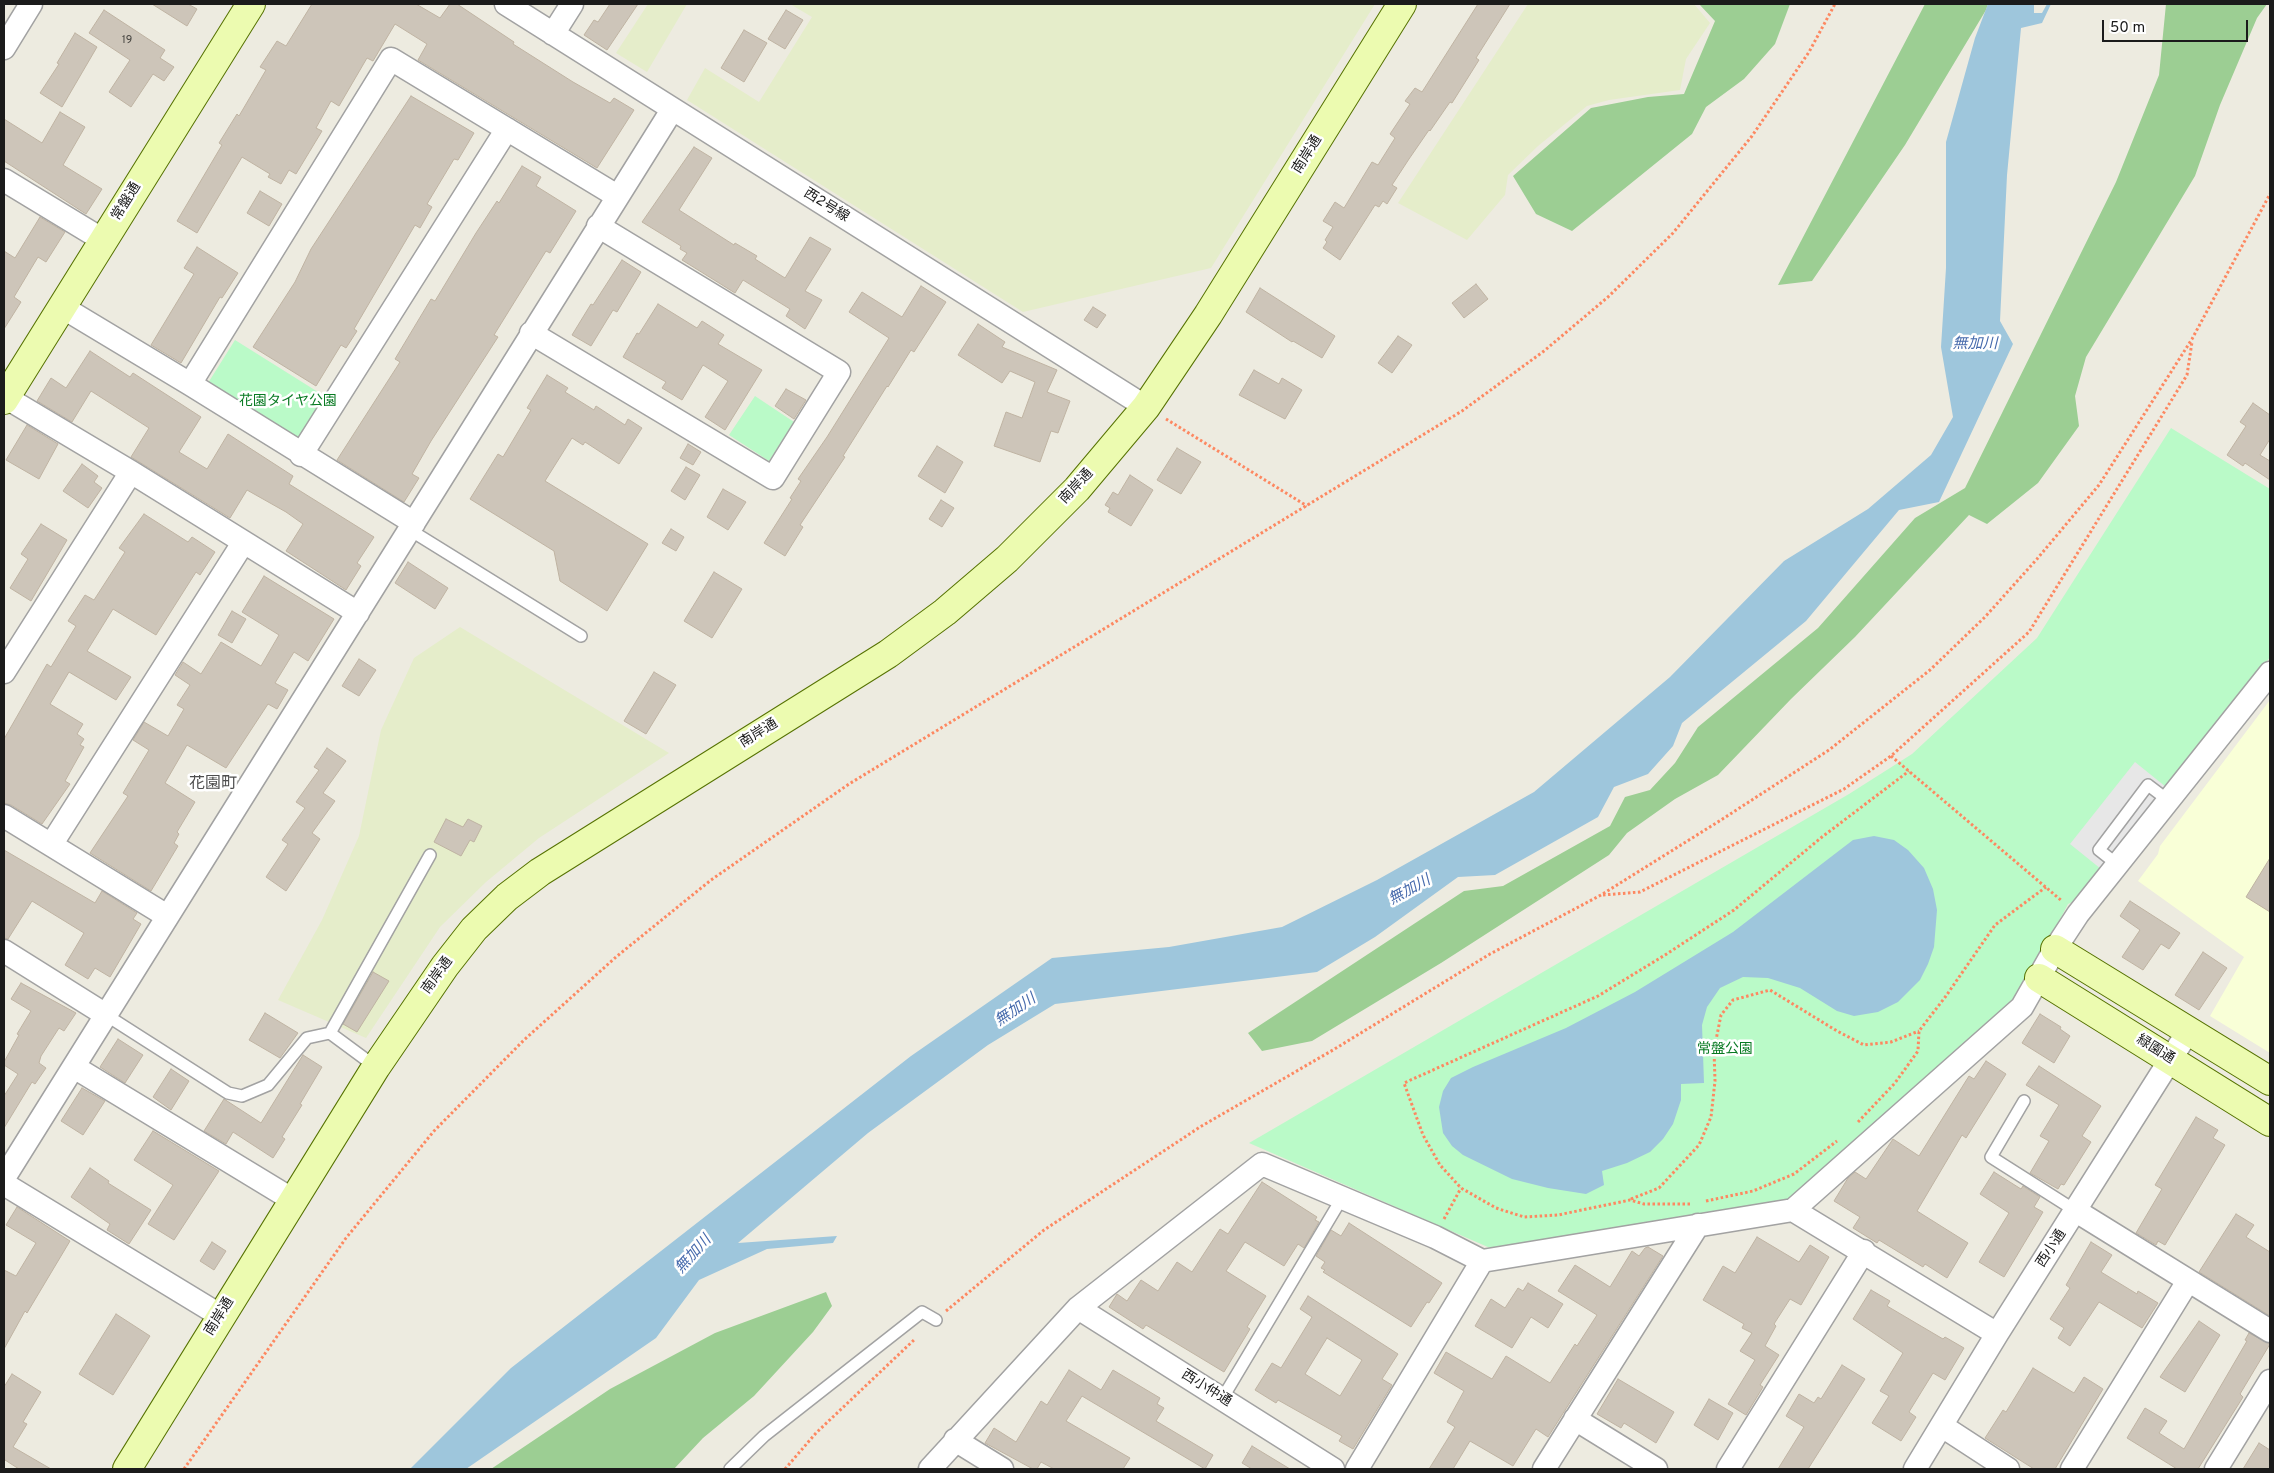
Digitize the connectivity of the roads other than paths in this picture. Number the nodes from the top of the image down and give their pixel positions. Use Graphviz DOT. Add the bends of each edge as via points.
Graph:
graph roads {
  1 [pos="31,4"];
  2 [pos="250,4"];
  3 [pos="506,4"];
  4 [pos="572,4"];
  5 [pos="1402,4"];
  6 [pos="553,34"];
  7 [pos="4,48"];
  8 [pos="672,110"];
  9 [pos="507,129"];
  10 [pos="4,180"];
  11 [pos="617,196"];
  12 [pos="598,226"];
  13 [pos="103,240"];
  14 [pos="62,307"];
  15 [pos="532,333"];
  16 [pos="190,384"];
  17 [pos="5,399"];
  18 [pos="1146,407"];
  19 [pos="301,454"];
  20 [pos="131,472"];
  21 [pos="412,526"];
  22 [pos="243,543"];
  23 [pos="358,613"];
  24 [pos="581,636"];
  25 [pos="4,672"];
  26 [pos="2270,673"];
  27 [pos="4,816"];
  28 [pos="51,845"];
  29 [pos="430,855"];
  30 [pos="167,916"];
  31 [pos="2055,949"];
  32 [pos="4,952"];
  33 [pos="2039,978"];
  34 [pos="106,1014"];
  35 [pos="2189,1030"];
  36 [pos="330,1033"];
  37 [pos="2171,1060"];
  38 [pos="74,1067"];
  39 [pos="376,1067"];
  40 [pos="2270,1081"];
  41 [pos="2024,1101"];
  42 [pos="2270,1122"];
  43 [pos="4,1178"];
  44 [pos="4,1184"];
  45 [pos="1342,1198"];
  46 [pos="292,1200"];
  47 [pos="1793,1210"];
  48 [pos="2076,1211"];
  49 [pos="1695,1215"];
  50 [pos="1864,1251"];
  51 [pos="1482,1260"];
  52 [pos="2188,1281"];
  53 [pos="1078,1308"];
  54 [pos="221,1316"];
  55 [pos="936,1320"];
  56 [pos="2270,1331"];
  57 [pos="1997,1334"];
  58 [pos="2270,1381"];
  59 [pos="1222,1399"];
  60 [pos="1575,1419"];
  61 [pos="1942,1426"];
  62 [pos="955,1440"];
  63 [pos="127,1469"];
  64 [pos="730,1469"];
  65 [pos="930,1469"];
  66 [pos="1002,1469"];
  67 [pos="1333,1469"];
  68 [pos="1357,1469"];
  69 [pos="1544,1469"];
  70 [pos="1656,1469"];
  71 [pos="1728,1469"];
  72 [pos="1915,1469"];
  73 [pos="2008,1469"];
  74 [pos="2072,1469"];
  75 [pos="2216,1469"];
  1 -- 7 [label="street"];
  2 -- 13 [label="main road, 常盤通"];
  3 -- 6 [label="street, 西2号線"];
  4 -- 6 [label="street"];
  5 -- 18 [label="main road, 南岸通" via="1208,315"];
  6 -- 8 [label="street, 西2号線"];
  8 -- 11 [label="street"];
  8 -- 18 [label="street, 西2号線"];
  9 -- 11 [label="street"];
  9 -- 16 [label="street" via="391,59"];
  9 -- 19 [label="street"];
  10 -- 13 [label="street"];
  11 -- 12 [label="street"];
  12 -- 15 [label="street"];
  12 -- 15 [label="street" via="839,372 773,478"];
  13 -- 14 [label="main road, 常盤通"];
  14 -- 16 [label="street"];
  14 -- 17 [label="main road, 常盤通"];
  15 -- 21 [label="street"];
  16 -- 19 [label="street"];
  17 -- 20 [label="street"];
  18 -- 39 [label="main road, 南岸通" via="1070,496 1007,558 945,612 888,654 540,872 507,897 474,929 445,966"];
  19 -- 21 [label="street"];
  20 -- 22 [label="street"];
  20 -- 25 [label="street"];
  21 -- 23 [label="street"];
  21 -- 24 [label="lane"];
  22 -- 23 [label="street"];
  22 -- 28 [label="street"];
  23 -- 30 [label="street"];
  26 -- 31 [label="street" via="2078,914"];
  27 -- 28 [label="street"];
  28 -- 30 [label="street"];
  29 -- 36 [label="lane"];
  30 -- 34 [label="street"];
  31 -- 33 [label="street"];
  31 -- 35 [label="main road"];
  32 -- 34 [label="street"];
  33 -- 37 [label="main road, 緑園通"];
  33 -- 47 [label="street" via="2022,1007"];
  34 -- 36 [label="lane" via="228,1093 242,1096 268,1086 307,1038"];
  34 -- 38 [label="street"];
  35 -- 37 [label="street, 西小通"];
  35 -- 40 [label="main road"];
  36 -- 39 [label="lane"];
  37 -- 42 [label="main road, 緑園通"];
  37 -- 48 [label="street, 西小通"];
  38 -- 43 [label="street"];
  38 -- 46 [label="street"];
  39 -- 46 [label="main road, 南岸通"];
  41 -- 48 [label="lane" via="1991,1157"];
  44 -- 54 [label="street"];
  45 -- 51 [label="street"];
  45 -- 53 [label="street" via="1262,1164"];
  45 -- 59 [label="lane"];
  46 -- 54 [label="main road, 南岸通"];
  47 -- 49 [label="street"];
  47 -- 50 [label="street"];
  48 -- 52 [label="street"];
  48 -- 57 [label="street, 西小通"];
  49 -- 51 [label="street"];
  49 -- 60 [label="street"];
  50 -- 57 [label="street"];
  50 -- 71 [label="street"];
  51 -- 68 [label="street"];
  52 -- 56 [label="street"];
  52 -- 74 [label="street"];
  53 -- 59 [label="street, 西小仲通"];
  53 -- 62 [label="street"];
  54 -- 63 [label="main road, 南岸通"];
  55 -- 64 [label="lane" via="922,1312 764,1436"];
  57 -- 61 [label="street, 西小通"];
  58 -- 75 [label="street"];
  59 -- 67 [label="street, 西小仲通"];
  60 -- 69 [label="street"];
  60 -- 70 [label="street"];
  61 -- 72 [label="street, 西小通"];
  61 -- 73 [label="street"];
  62 -- 65 [label="street"];
  62 -- 66 [label="street"];
}
